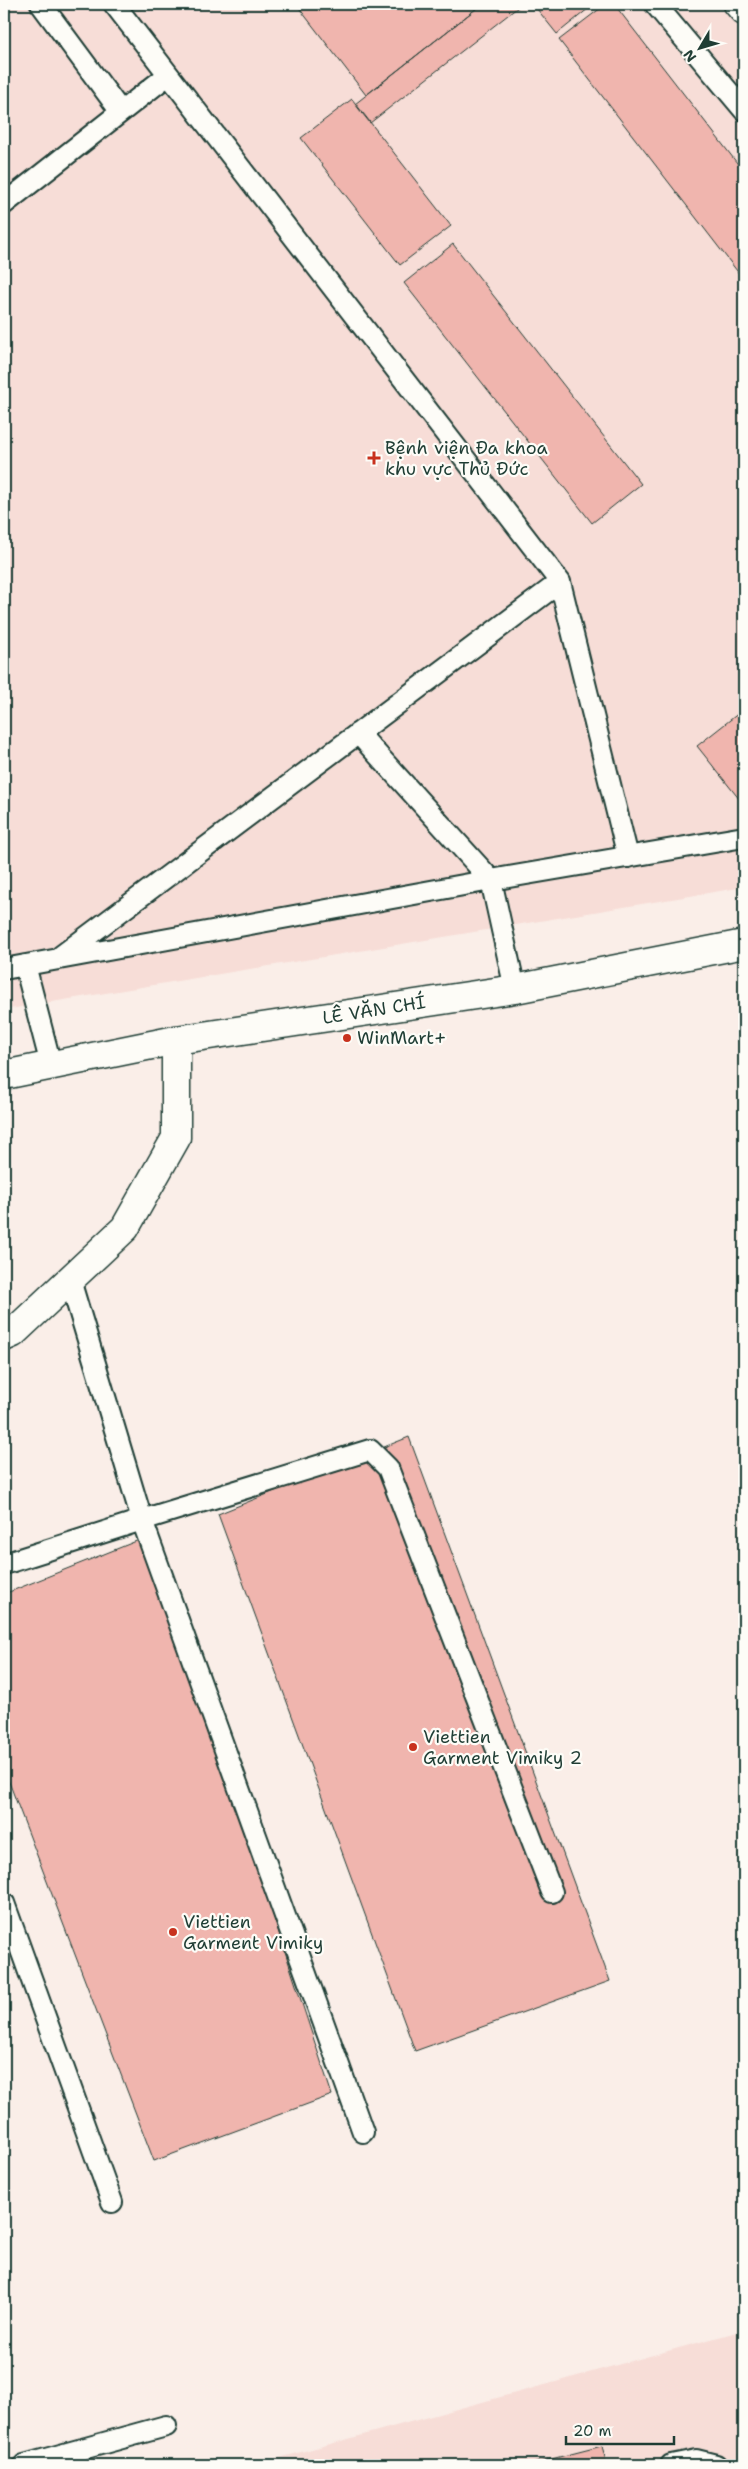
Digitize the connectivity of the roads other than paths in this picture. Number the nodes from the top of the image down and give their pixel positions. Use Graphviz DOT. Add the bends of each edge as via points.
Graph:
graph roads {
  1 [pos="41,4"];
  2 [pos="114,4"];
  3 [pos="654,4"];
  4 [pos="738,4"];
  5 [pos="744,11"];
  6 [pos="168,75"];
  7 [pos="744,110"];
  8 [pos="121,112"];
  9 [pos="4,204"];
  10 [pos="560,582"];
  11 [pos="358,733"];
  12 [pos="744,838"];
  13 [pos="628,856"];
  14 [pos="491,880"];
  15 [pos="744,944"];
  16 [pos="58,959"];
  17 [pos="25,965"];
  18 [pos="4,969"];
  19 [pos="515,989"];
  20 [pos="176,1040"];
  21 [pos="51,1065"];
  22 [pos="4,1075"];
  23 [pos="70,1280"];
  24 [pos="4,1337"];
  25 [pos="142,1520"];
  26 [pos="4,1564"];
  27 [pos="552,1892"];
  28 [pos="4,1903"];
  29 [pos="363,2132"];
  30 [pos="112,2202"];
  31 [pos="166,2426"];
  32 [pos="24,2465"];
  33 [pos="671,2465"];
  34 [pos="716,2465"];
  1 -- 8 [label="lane"];
  2 -- 6 [label="lane"];
  3 -- 7 [label="lane"];
  4 -- 5 [label="main road"];
  6 -- 8 [label="lane"];
  6 -- 10 [label="lane"];
  8 -- 9 [label="lane"];
  10 -- 11 [label="lane"];
  10 -- 13 [label="lane"];
  11 -- 14 [label="lane"];
  11 -- 16 [label="lane"];
  12 -- 13 [label="lane"];
  13 -- 14 [label="lane"];
  14 -- 16 [label="lane"];
  14 -- 19 [label="lane"];
  15 -- 19 [label="main road, LÊ VĂN CHÍ"];
  16 -- 17 [label="lane"];
  17 -- 18 [label="lane"];
  17 -- 21 [label="lane"];
  19 -- 20 [label="main road, LÊ VĂN CHÍ"];
  20 -- 21 [label="main road, LÊ VĂN CHÍ"];
  20 -- 23 [label="main road" via="176,1138 125,1228"];
  21 -- 22 [label="main road, LÊ VĂN CHÍ"];
  23 -- 24 [label="main road" via="13,1334"];
  23 -- 25 [label="lane"];
  25 -- 26 [label="lane"];
  25 -- 27 [label="lane" via="370,1450 388,1468"];
  25 -- 29 [label="lane"];
  28 -- 30 [label="lane"];
  31 -- 32 [label="lane"];
  33 -- 34 [label="lane" via="696,2460"];
}
